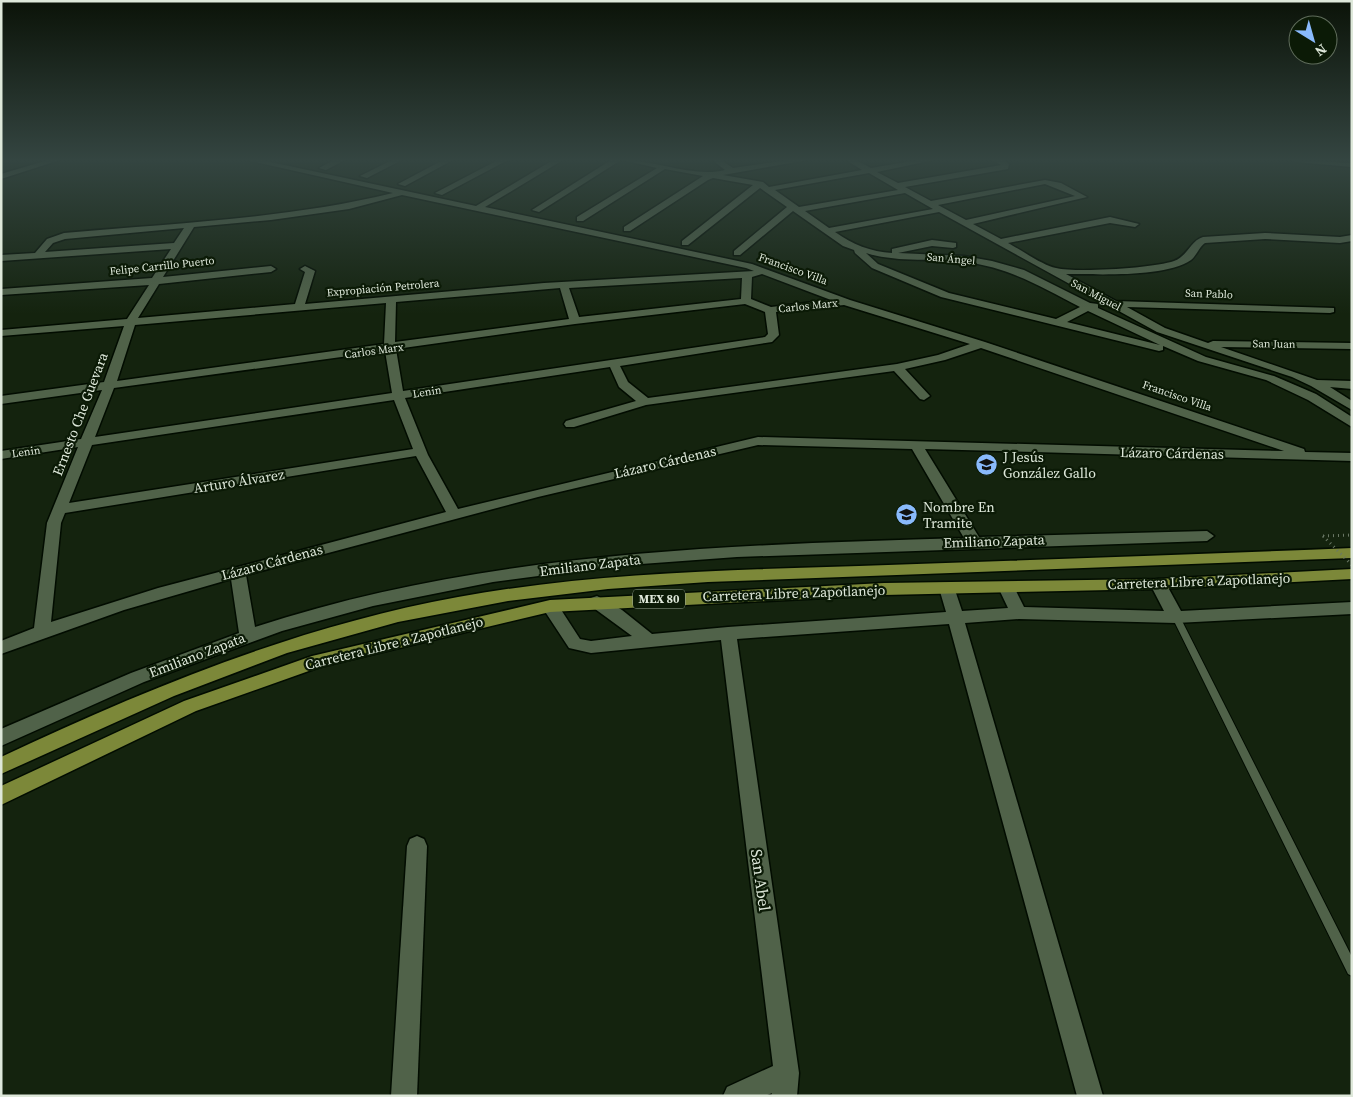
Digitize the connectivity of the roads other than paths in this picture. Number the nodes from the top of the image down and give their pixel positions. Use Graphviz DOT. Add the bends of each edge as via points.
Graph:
graph roads {
  1 [pos="303,211"];
  2 [pos="493,211"];
  3 [pos="592,211"];
  4 [pos="652,211"];
  5 [pos="725,211"];
  6 [pos="792,211"];
  7 [pos="801,211"];
  8 [pos="932,211"];
  9 [pos="940,211"];
  10 [pos="1020,211"];
  11 [pos="580,219"];
  12 [pos="963,223"];
  13 [pos="191,224"];
  14 [pos="1135,224"];
  15 [pos="627,228"];
  16 [pos="829,231"];
  17 [pos="1351,239"];
  18 [pos="998,242"];
  19 [pos="685,243"];
  20 [pos="953,245"];
  21 [pos="176,246"];
  22 [pos="855,248"];
  23 [pos="737,253"];
  24 [pos="39,254"];
  25 [pos="881,255"];
  26 [pos="1,258"];
  27 [pos="272,269"];
  28 [pos="305,269"];
  29 [pos="1050,271"];
  30 [pos="768,273"];
  31 [pos="747,275"];
  32 [pos="157,281"];
  33 [pos="564,286"];
  34 [pos="1,292"];
  35 [pos="391,301"];
  36 [pos="746,301"];
  37 [pos="846,302"];
  38 [pos="1114,304"];
  39 [pos="299,307"];
  40 [pos="1087,307"];
  41 [pos="770,310"];
  42 [pos="1330,310"];
  43 [pos="131,321"];
  44 [pos="575,321"];
  45 [pos="1055,324"];
  46 [pos="1,333"];
  47 [pos="1195,343"];
  48 [pos="981,344"];
  49 [pos="1352,346"];
  50 [pos="390,348"];
  51 [pos="1202,358"];
  52 [pos="614,364"];
  53 [pos="897,367"];
  54 [pos="1315,383"];
  55 [pos="1352,384"];
  56 [pos="109,386"];
  57 [pos="399,396"];
  58 [pos="924,396"];
  59 [pos="1,400"];
  60 [pos="645,402"];
  61 [pos="1352,406"];
  62 [pos="1352,422"];
  63 [pos="570,424"];
  64 [pos="84,444"];
  65 [pos="916,447"];
  66 [pos="419,452"];
  67 [pos="1,455"];
  68 [pos="1312,457"];
  69 [pos="1352,457"];
  70 [pos="59,509"];
  71 [pos="454,514"];
  72 [pos="1207,536"];
  73 [pos="974,542"];
  74 [pos="1352,553"];
  75 [pos="238,572"];
  76 [pos="1352,574"];
  77 [pos="1158,584"];
  78 [pos="1006,587"];
  79 [pos="947,588"];
  80 [pos="597,602"];
  81 [pos="550,606"];
  82 [pos="1352,608"];
  83 [pos="1019,613"];
  84 [pos="956,617"];
  85 [pos="1176,617"];
  86 [pos="42,631"];
  87 [pos="728,633"];
  88 [pos="248,636"];
  89 [pos="649,641"];
  90 [pos="1,648"];
  91 [pos="1,738"];
  92 [pos="1,766"];
  93 [pos="1,796"];
  94 [pos="417,846"];
  95 [pos="1352,970"];
  96 [pos="785,1085"];
  97 [pos="404,1096"];
  98 [pos="736,1096"];
  99 [pos="1090,1096"];
  1 -- 13 [label="street"];
  2 -- 30 [label="street, Francisco Villa"];
  3 -- 11 [label="street"];
  4 -- 15 [label="street"];
  5 -- 19 [label="street"];
  6 -- 23 [label="street"];
  7 -- 16 [label="street, San Ángel"];
  8 -- 16 [label="street"];
  9 -- 12 [label="street, San Miguel"];
  10 -- 12 [label="street"];
  12 -- 18 [label="street, San Miguel"];
  13 -- 21 [label="street, Ernesto Che Guevara"];
  13 -- 24 [label="street" via="64,236 50,241"];
  14 -- 18 [label="street" via="1110,220"];
  16 -- 22 [label="street, San Ángel"];
  17 -- 29 [label="street" via="1265,236 1203,240 1195,244 1189,258 1147,269"];
  18 -- 29 [label="street, San Miguel"];
  20 -- 25 [label="street" via="924,244"];
  21 -- 24 [label="street"];
  21 -- 32 [label="street, Ernesto Che Guevara"];
  22 -- 25 [label="street, San Ángel"];
  22 -- 45 [label="street, San Ángel" via="875,266 933,291"];
  24 -- 26 [label="street"];
  25 -- 40 [label="street, San Ángel" via="989,263 1021,272"];
  27 -- 32 [label="street, Felipe Carrillo Puerto"];
  28 -- 39 [label="street" via="310,271"];
  29 -- 38 [label="street, San Miguel"];
  30 -- 31 [label="street, Expropiación Petrolera"];
  30 -- 37 [label="street, Francisco Villa"];
  31 -- 33 [label="street, Expropiación Petrolera"];
  31 -- 36 [label="street"];
  32 -- 34 [label="street, Felipe Carrillo Puerto"];
  32 -- 43 [label="street, Ernesto Che Guevara"];
  33 -- 35 [label="street, Expropiación Petrolera"];
  33 -- 44 [label="street"];
  35 -- 39 [label="street, Expropiación Petrolera"];
  35 -- 50 [label="street"];
  36 -- 41 [label="street"];
  36 -- 44 [label="street, Carlos Marx"];
  37 -- 41 [label="street, Carlos Marx"];
  37 -- 48 [label="street, Francisco Villa"];
  38 -- 40 [label="street, San Pablo"];
  38 -- 42 [label="street, San Pablo"];
  38 -- 47 [label="street, San Miguel" via="1161,330"];
  39 -- 43 [label="street, Expropiación Petrolera"];
  40 -- 45 [label="street"];
  40 -- 51 [label="street, San Ángel"];
  41 -- 52 [label="street, Lenin" via="774,335 768,340"];
  43 -- 46 [label="street, Expropiación Petrolera"];
  43 -- 56 [label="street, Ernesto Che Guevara"];
  44 -- 50 [label="street, Carlos Marx"];
  45 -- 51 [label="street, San Ángel"];
  47 -- 49 [label="street, San Juan"];
  47 -- 54 [label="street, San Miguel"];
  48 -- 53 [label="street" via="942,358"];
  48 -- 68 [label="street, Francisco Villa"];
  50 -- 56 [label="street, Carlos Marx"];
  50 -- 57 [label="street"];
  51 -- 62 [label="street, San Ángel" via="1270,378 1312,397"];
  52 -- 57 [label="street, Lenin"];
  52 -- 60 [label="street" via="623,384"];
  53 -- 58 [label="street"];
  53 -- 60 [label="street"];
  54 -- 55 [label="street"];
  54 -- 61 [label="street, San Miguel"];
  56 -- 59 [label="street, Carlos Marx"];
  56 -- 64 [label="street, Ernesto Che Guevara"];
  57 -- 64 [label="street, Lenin"];
  57 -- 66 [label="street"];
  60 -- 63 [label="street"];
  64 -- 67 [label="street, Lenin"];
  64 -- 70 [label="street, Ernesto Che Guevara"];
  65 -- 68 [label="street, Lázaro Cárdenas"];
  65 -- 71 [label="street, Lázaro Cárdenas" via="758,441"];
  65 -- 73 [label="street"];
  66 -- 70 [label="street, Arturo Álvarez"];
  66 -- 71 [label="street"];
  68 -- 69 [label="street, Lázaro Cárdenas"];
  70 -- 86 [label="street, Ernesto Che Guevara" via="54,523"];
  71 -- 75 [label="street, Lázaro Cárdenas"];
  72 -- 73 [label="street, Emiliano Zapata"];
  73 -- 88 [label="street, Emiliano Zapata" via="746,550 575,565 374,599"];
  74 -- 92 [label="main road, Carretera Libre a Zapotlanejo / MEX 80" via="685,577 554,589 456,604 260,654 73,730"];
  75 -- 86 [label="street, Lázaro Cárdenas" via="170,588"];
  75 -- 88 [label="street"];
  76 -- 77 [label="main road, Carretera Libre a Zapotlanejo / MEX 80"];
  77 -- 78 [label="main road, Carretera Libre a Zapotlanejo / MEX 80"];
  77 -- 85 [label="street"];
  78 -- 79 [label="main road, Carretera Libre a Zapotlanejo / MEX 80"];
  78 -- 83 [label="street"];
  79 -- 80 [label="main road, Carretera Libre a Zapotlanejo / MEX 80"];
  79 -- 84 [label="street"];
  80 -- 81 [label="main road, Carretera Libre a Zapotlanejo / MEX 80"];
  80 -- 89 [label="street"];
  81 -- 89 [label="street" via="575,644 591,647"];
  81 -- 93 [label="main road, Carretera Libre a Zapotlanejo / MEX 80" via="309,664 190,706"];
  82 -- 85 [label="street"];
  83 -- 84 [label="street"];
  83 -- 85 [label="street"];
  84 -- 87 [label="street"];
  84 -- 99 [label="street"];
  85 -- 95 [label="lane"];
  86 -- 90 [label="street, Lázaro Cárdenas"];
  87 -- 89 [label="street"];
  87 -- 96 [label="street, San Abel"];
  88 -- 91 [label="street, Emiliano Zapata" via="74,704"];
  94 -- 97 [label="street"];
  96 -- 98 [label="street, San Abel"];
}
